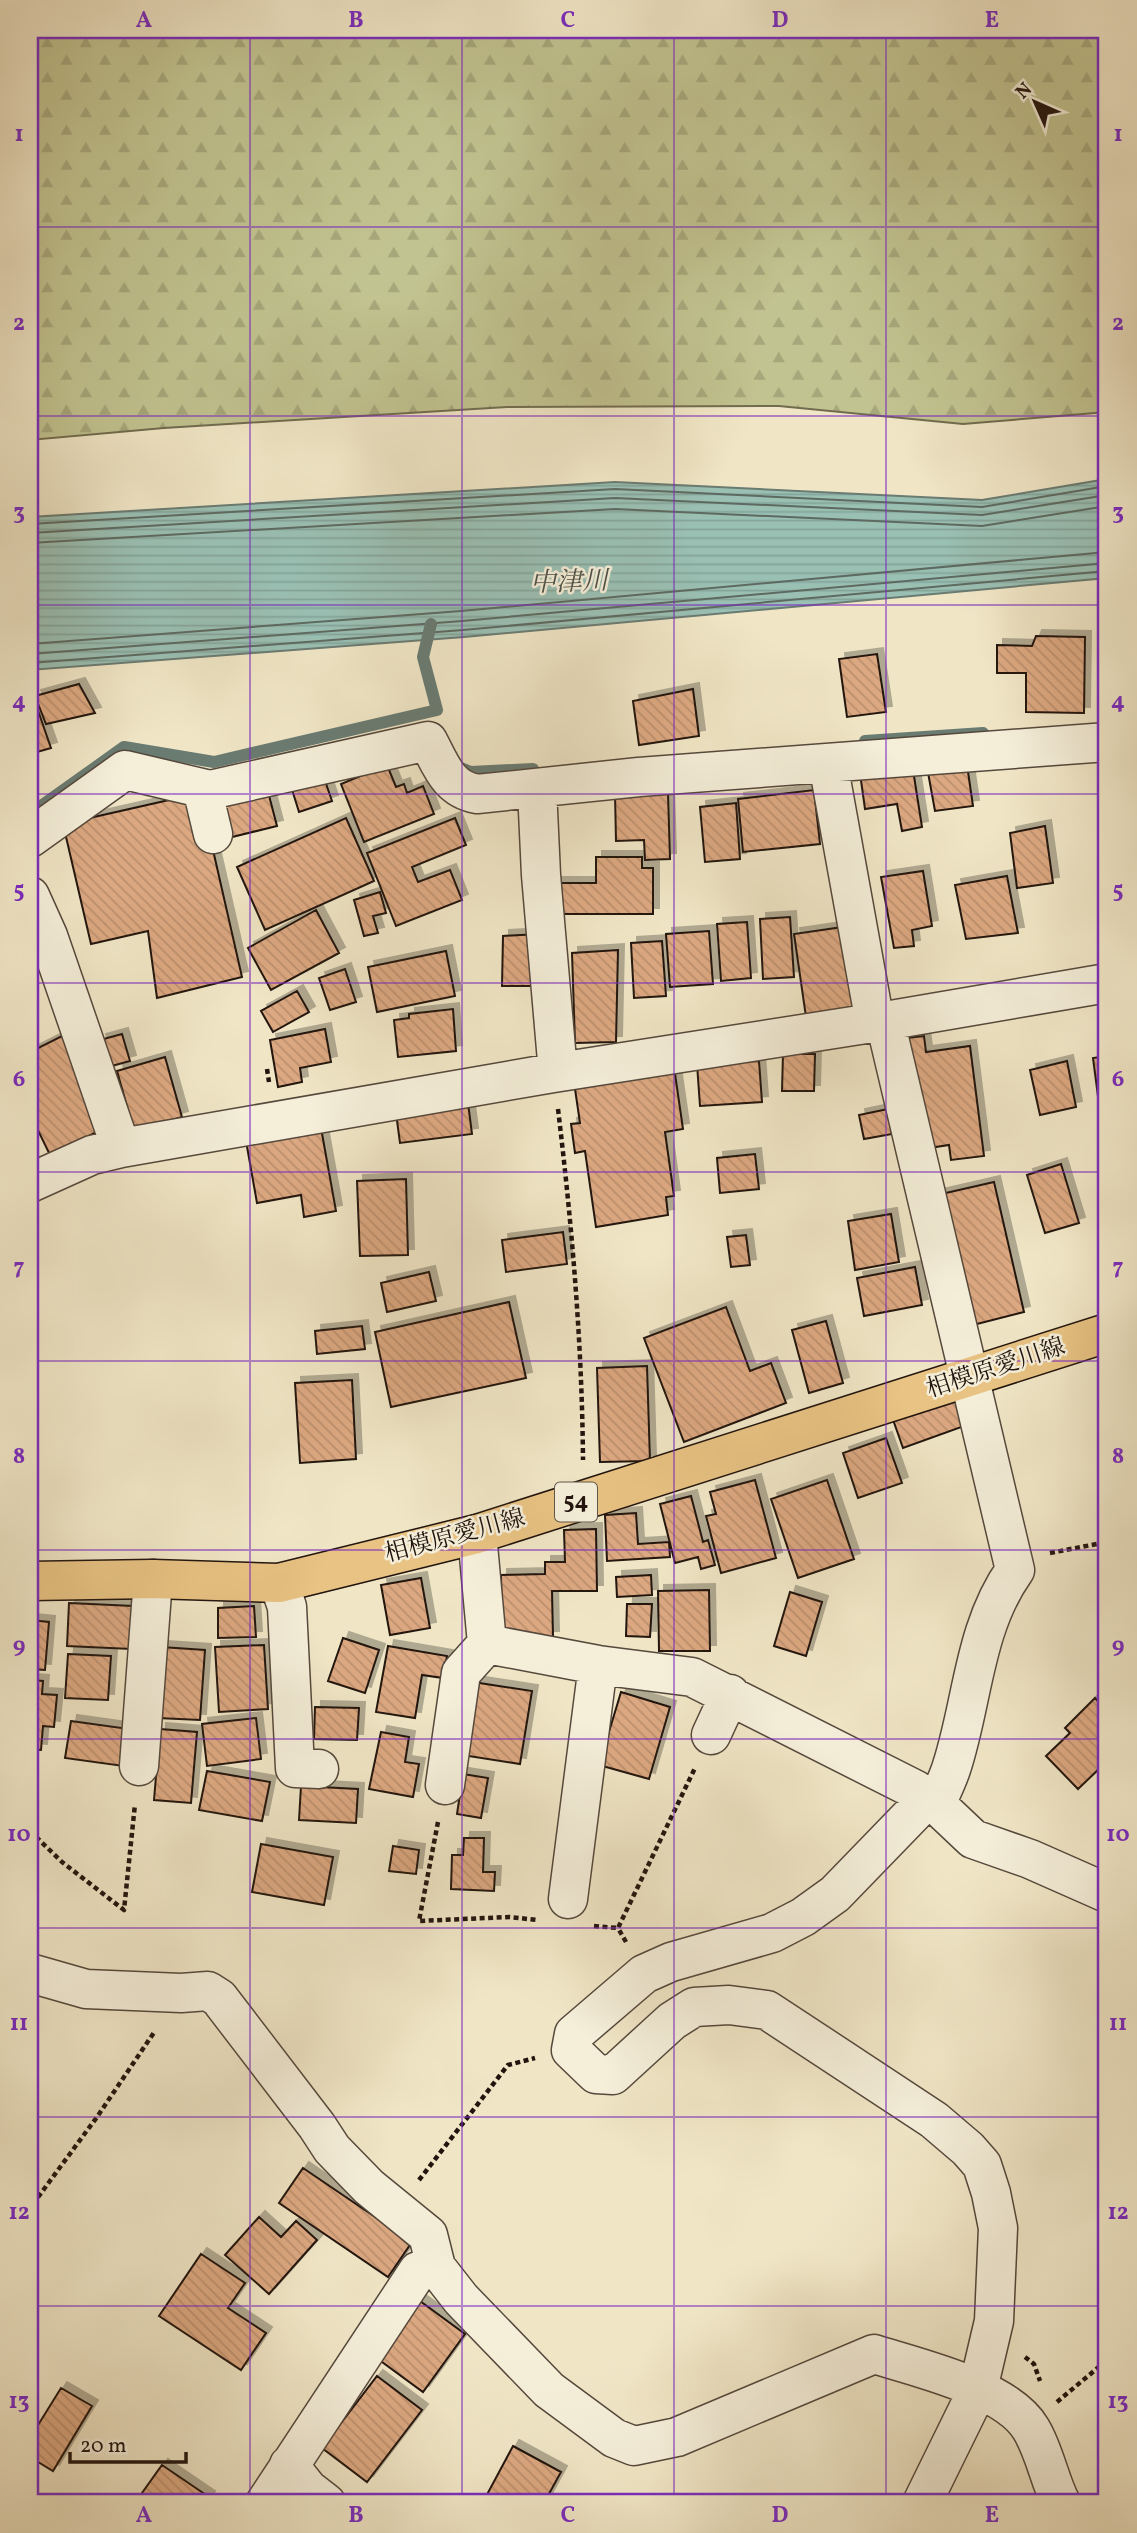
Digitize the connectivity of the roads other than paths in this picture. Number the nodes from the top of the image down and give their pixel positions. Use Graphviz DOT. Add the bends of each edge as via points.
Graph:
graph roads {
  1 [pos="1107,742"];
  2 [pos="828,763"];
  3 [pos="202,788"];
  4 [pos="537,789"];
  5 [pos="213,834"];
  6 [pos="30,838"];
  7 [pos="30,896"];
  8 [pos="1107,983"];
  9 [pos="880,1022"];
  10 [pos="553,1073"];
  11 [pos="121,1148"];
  12 [pos="30,1183"];
  13 [pos="1107,1333"];
  14 [pos="969,1378"];
  15 [pos="477,1534"];
  16 [pos="153,1579"];
  17 [pos="30,1581"];
  18 [pos="279,1583"];
  19 [pos="487,1644"];
  20 [pos="598,1665"];
  21 [pos="730,1694"];
  22 [pos="710,1735"];
  23 [pos="139,1766"];
  24 [pos="319,1769"];
  25 [pos="445,1786"];
  26 [pos="932,1801"];
  27 [pos="1107,1893"];
  28 [pos="570,1915"];
  29 [pos="30,1972"];
  30 [pos="436,2267"];
  31 [pos="978,2389"];
  32 [pos="289,2465"];
  33 [pos="264,2503"];
  34 [pos="326,2503"];
  35 [pos="922,2503"];
  36 [pos="1061,2503"];
  1 -- 2 [label="street"];
  2 -- 4 [label="street"];
  2 -- 9 [label="street"];
  3 -- 4 [label="street" via="210,790 428,741 449,780 463,792"];
  3 -- 5 [label="street"];
  3 -- 6 [label="street" via="125,769"];
  4 -- 10 [label="street" via="557,1061"];
  7 -- 11 [label="street"];
  8 -- 9 [label="street"];
  9 -- 10 [label="street"];
  9 -- 14 [label="street"];
  10 -- 11 [label="street"];
  11 -- 12 [label="street" via="92,1155"];
  13 -- 14 [label="main road, 相模原愛川線 / 54"];
  14 -- 15 [label="main road, 相模原愛川線 / 54"];
  14 -- 26 [label="street" via="1015,1570 983,1635 951,1769"];
  15 -- 18 [label="main road, 相模原愛川線 / 54"];
  15 -- 19 [label="street"];
  16 -- 17 [label="main road, 相模原愛川線 / 54"];
  16 -- 18 [label="main road, 相模原愛川線 / 54"];
  16 -- 23 [label="street"];
  18 -- 24 [label="street" via="287,1607 295,1768"];
  19 -- 20 [label="street"];
  19 -- 25 [label="street" via="461,1673"];
  20 -- 21 [label="street" via="692,1677"];
  20 -- 28 [label="street"];
  21 -- 22 [label="street"];
  21 -- 26 [label="street"];
  26 -- 27 [label="street" via="972,1839"];
  26 -- 31 [label="street" via="835,1894 803,1917 772,1933 644,1974 574,2034 571,2050 596,2074 613,2074 694,2007 767,2010 934,2120 982,2165 998,2228 994,2322"];
  29 -- 30 [label="street" via="86,1989 208,1991 219,1998 332,2149 369,2187 428,2235"];
  30 -- 31 [label="street" via="549,2390 614,2438 634,2446 677,2437 874,2354"];
  30 -- 32 [label="street" via="418,2271"];
  31 -- 35 [label="street"];
  31 -- 36 [label="street" via="1010,2405 1030,2426"];
  32 -- 33 [label="street"];
  32 -- 34 [label="street"];
}
